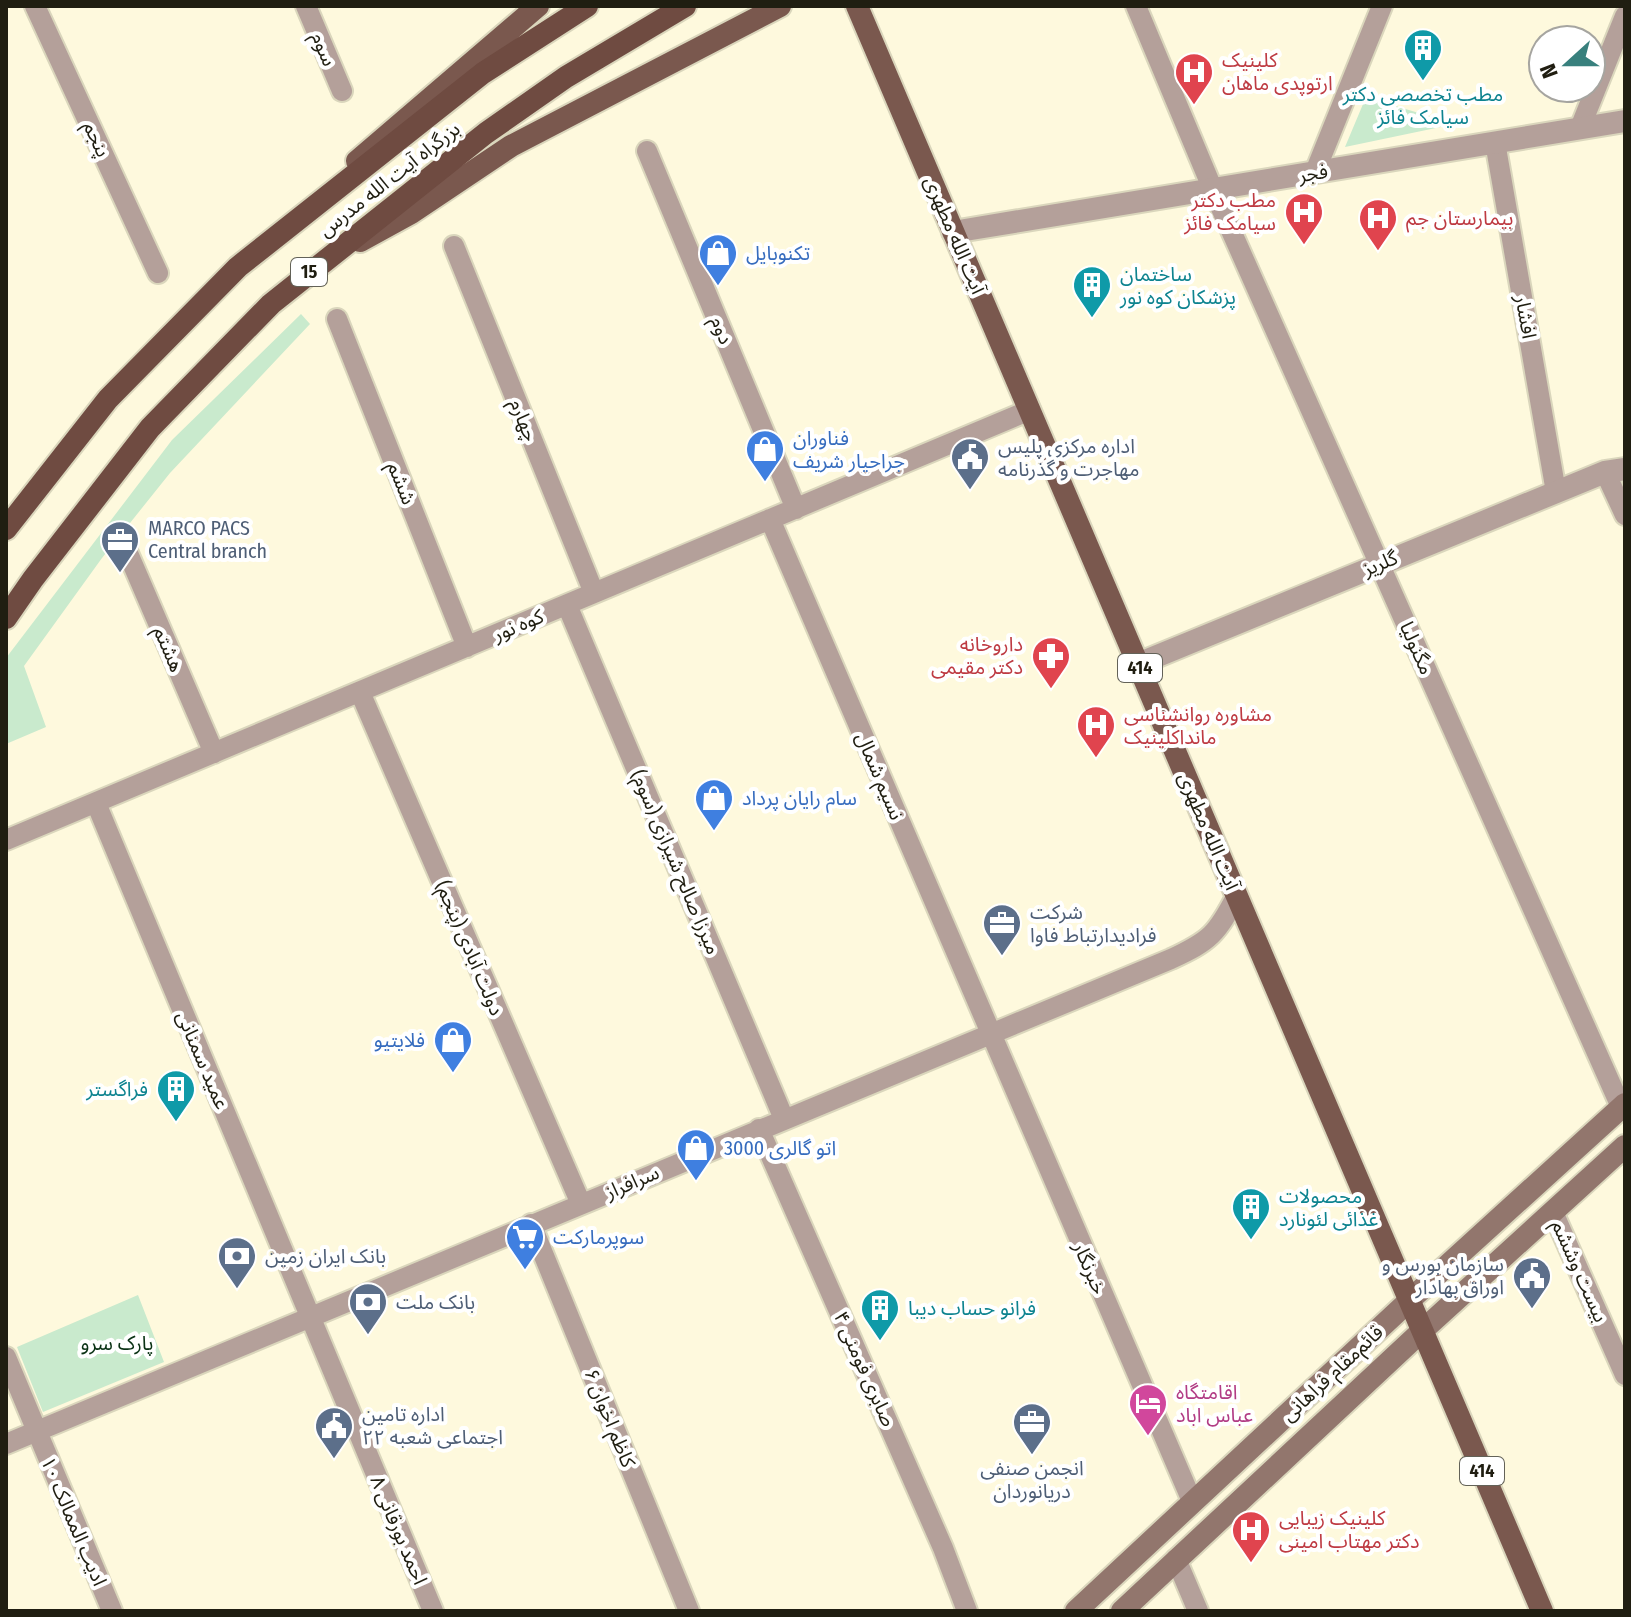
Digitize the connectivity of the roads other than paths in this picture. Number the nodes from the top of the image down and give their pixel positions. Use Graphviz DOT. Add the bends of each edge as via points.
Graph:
graph roads {
  1 [pos="35,6"];
  2 [pos="306,6"];
  3 [pos="538,6"];
  4 [pos="587,6"];
  5 [pos="685,6"];
  6 [pos="780,6"];
  7 [pos="857,6"];
  8 [pos="1136,6"];
  9 [pos="1364,6"];
  10 [pos="1382,6"];
  11 [pos="1625,16"];
  12 [pos="1373,28"];
  13 [pos="342,91"];
  14 [pos="1625,121"];
  15 [pos="1580,128"];
  16 [pos="1495,142"];
  17 [pos="647,151"];
  18 [pos="1315,172"];
  19 [pos="1213,190"];
  20 [pos="953,232"];
  21 [pos="454,246"];
  22 [pos="321,263"];
  23 [pos="238,267"];
  24 [pos="158,273"];
  25 [pos="337,319"];
  26 [pos="1030,410"];
  27 [pos="1615,470"];
  28 [pos="1556,492"];
  29 [pos="796,509"];
  30 [pos="1625,515"];
  31 [pos="770,519"];
  32 [pos="6,529"];
  33 [pos="124,544"];
  34 [pos="1380,563"];
  35 [pos="594,593"];
  36 [pos="567,605"];
  37 [pos="6,618"];
  38 [pos="467,647"];
  39 [pos="1138,664"];
  40 [pos="360,692"];
  41 [pos="214,753"];
  42 [pos="96,803"];
  43 [pos="6,840"];
  44 [pos="1237,895"];
  45 [pos="989,1033"];
  46 [pos="1623,1106"];
  47 [pos="784,1119"];
  48 [pos="759,1129"];
  49 [pos="1625,1146"];
  50 [pos="581,1204"];
  51 [pos="1553,1212"];
  52 [pos="531,1224"];
  53 [pos="1410,1300"];
  54 [pos="310,1317"];
  55 [pos="1423,1330"];
  56 [pos="6,1357"];
  57 [pos="1623,1364"];
  58 [pos="37,1431"];
  59 [pos="6,1444"];
  60 [pos="1192,1501"];
  61 [pos="1176,1559"];
  62 [pos="112,1611"];
  63 [pos="433,1611"];
  64 [pos="689,1611"];
  65 [pos="967,1611"];
  66 [pos="1076,1611"];
  67 [pos="1122,1611"];
  68 [pos="1198,1611"];
  69 [pos="1542,1611"];
  1 -- 24 [label="street, پنجم"];
  2 -- 13 [label="street, سوم"];
  3 -- 23 [label="main road"];
  4 -- 23 [label="highway, بزرگراه آیت الله مدرس / 15" via="483,73"];
  5 -- 22 [label="highway, بزرگراه آیت الله مدرس / 15" via="566,77 486,133"];
  6 -- 22 [label="main road" via="511,146 411,213"];
  7 -- 20 [label="main road, آیت الله مطهری / 414"];
  8 -- 19 [label="street, مگنولیا"];
  9 -- 12 [label="street"];
  10 -- 12 [label="street"];
  11 -- 15 [label="street"];
  12 -- 18 [label="street"];
  14 -- 15 [label="street, فجر"];
  15 -- 16 [label="street, فجر"];
  16 -- 18 [label="street, فجر"];
  16 -- 28 [label="street, افشار"];
  17 -- 29 [label="street, دوم"];
  18 -- 19 [label="street, فجر"];
  19 -- 20 [label="street, فجر"];
  19 -- 34 [label="street, مگنولیا"];
  20 -- 26 [label="main road, آیت الله مطهری / 414"];
  21 -- 35 [label="street, چهارم"];
  22 -- 37 [label="highway, بزرگراه آیت الله مدرس / 15" via="271,304 150,428"];
  23 -- 32 [label="highway, بزرگراه آیت الله مدرس / 15" via="108,399"];
  25 -- 38 [label="street, ششم"];
  26 -- 29 [label="street, کوه نور"];
  26 -- 39 [label="main road, آیت الله مطهری / 414"];
  27 -- 28 [label="street, گلریز"];
  27 -- 30 [label="street"];
  28 -- 34 [label="street, گلریز"];
  29 -- 31 [label="street, کوه نور"];
  31 -- 35 [label="street, کوه نور"];
  31 -- 45 [label="street, نسیم شمال"];
  33 -- 41 [label="street, هشتم"];
  34 -- 39 [label="street, گلریز"];
  34 -- 46 [label="street, مگنولیا"];
  35 -- 36 [label="street, کوه نور"];
  36 -- 38 [label="street, کوه نور"];
  36 -- 47 [label="street, میرزا صالح شیرازی (سوم)"];
  38 -- 40 [label="street, کوه نور"];
  39 -- 44 [label="main road, آیت الله مطهری / 414"];
  40 -- 41 [label="street, کوه نور"];
  40 -- 50 [label="street, دولت آبادی (پنجم)"];
  41 -- 42 [label="street, کوه نور"];
  42 -- 43 [label="street, کوه نور"];
  42 -- 54 [label="street, عمید سمنانی"];
  44 -- 45 [label="street, سرافراز" via="1223,923 1199,946"];
  44 -- 53 [label="main road, آیت الله مطهری / 414"];
  45 -- 47 [label="street, سرافراز"];
  45 -- 60 [label="street, خبرنگار"];
  46 -- 53 [label="main road, قائم‌مقام فراهانی"];
  47 -- 48 [label="street, سرافراز"];
  48 -- 50 [label="street, سرافراز"];
  48 -- 65 [label="street, صابری فومنی ۴"];
  49 -- 51 [label="main road, قائم‌مقام فراهانی"];
  50 -- 52 [label="street, سرافراز"];
  51 -- 55 [label="main road, قائم‌مقام فراهانی"];
  51 -- 57 [label="street, بیست وششم"];
  52 -- 54 [label="street, سرافراز"];
  52 -- 64 [label="street, کاظم اخوان ۶"];
  53 -- 55 [label="main road, آیت الله مطهری / 414"];
  53 -- 60 [label="main road, قائم‌مقام فراهانی"];
  54 -- 58 [label="street, سرافراز"];
  54 -- 63 [label="street, احمد بورقانی ۸"];
  55 -- 61 [label="main road, قائم‌مقام فراهانی"];
  55 -- 69 [label="main road, آیت الله مطهری / 414"];
  56 -- 58 [label="street, ادیب الممالک ۱۰"];
  58 -- 59 [label="street, سرافراز"];
  58 -- 62 [label="street, ادیب الممالک ۱۰"];
  60 -- 66 [label="main road, قائم‌مقام فراهانی"];
  61 -- 67 [label="main road, قائم‌مقام فراهانی"];
  61 -- 68 [label="street"];
}
